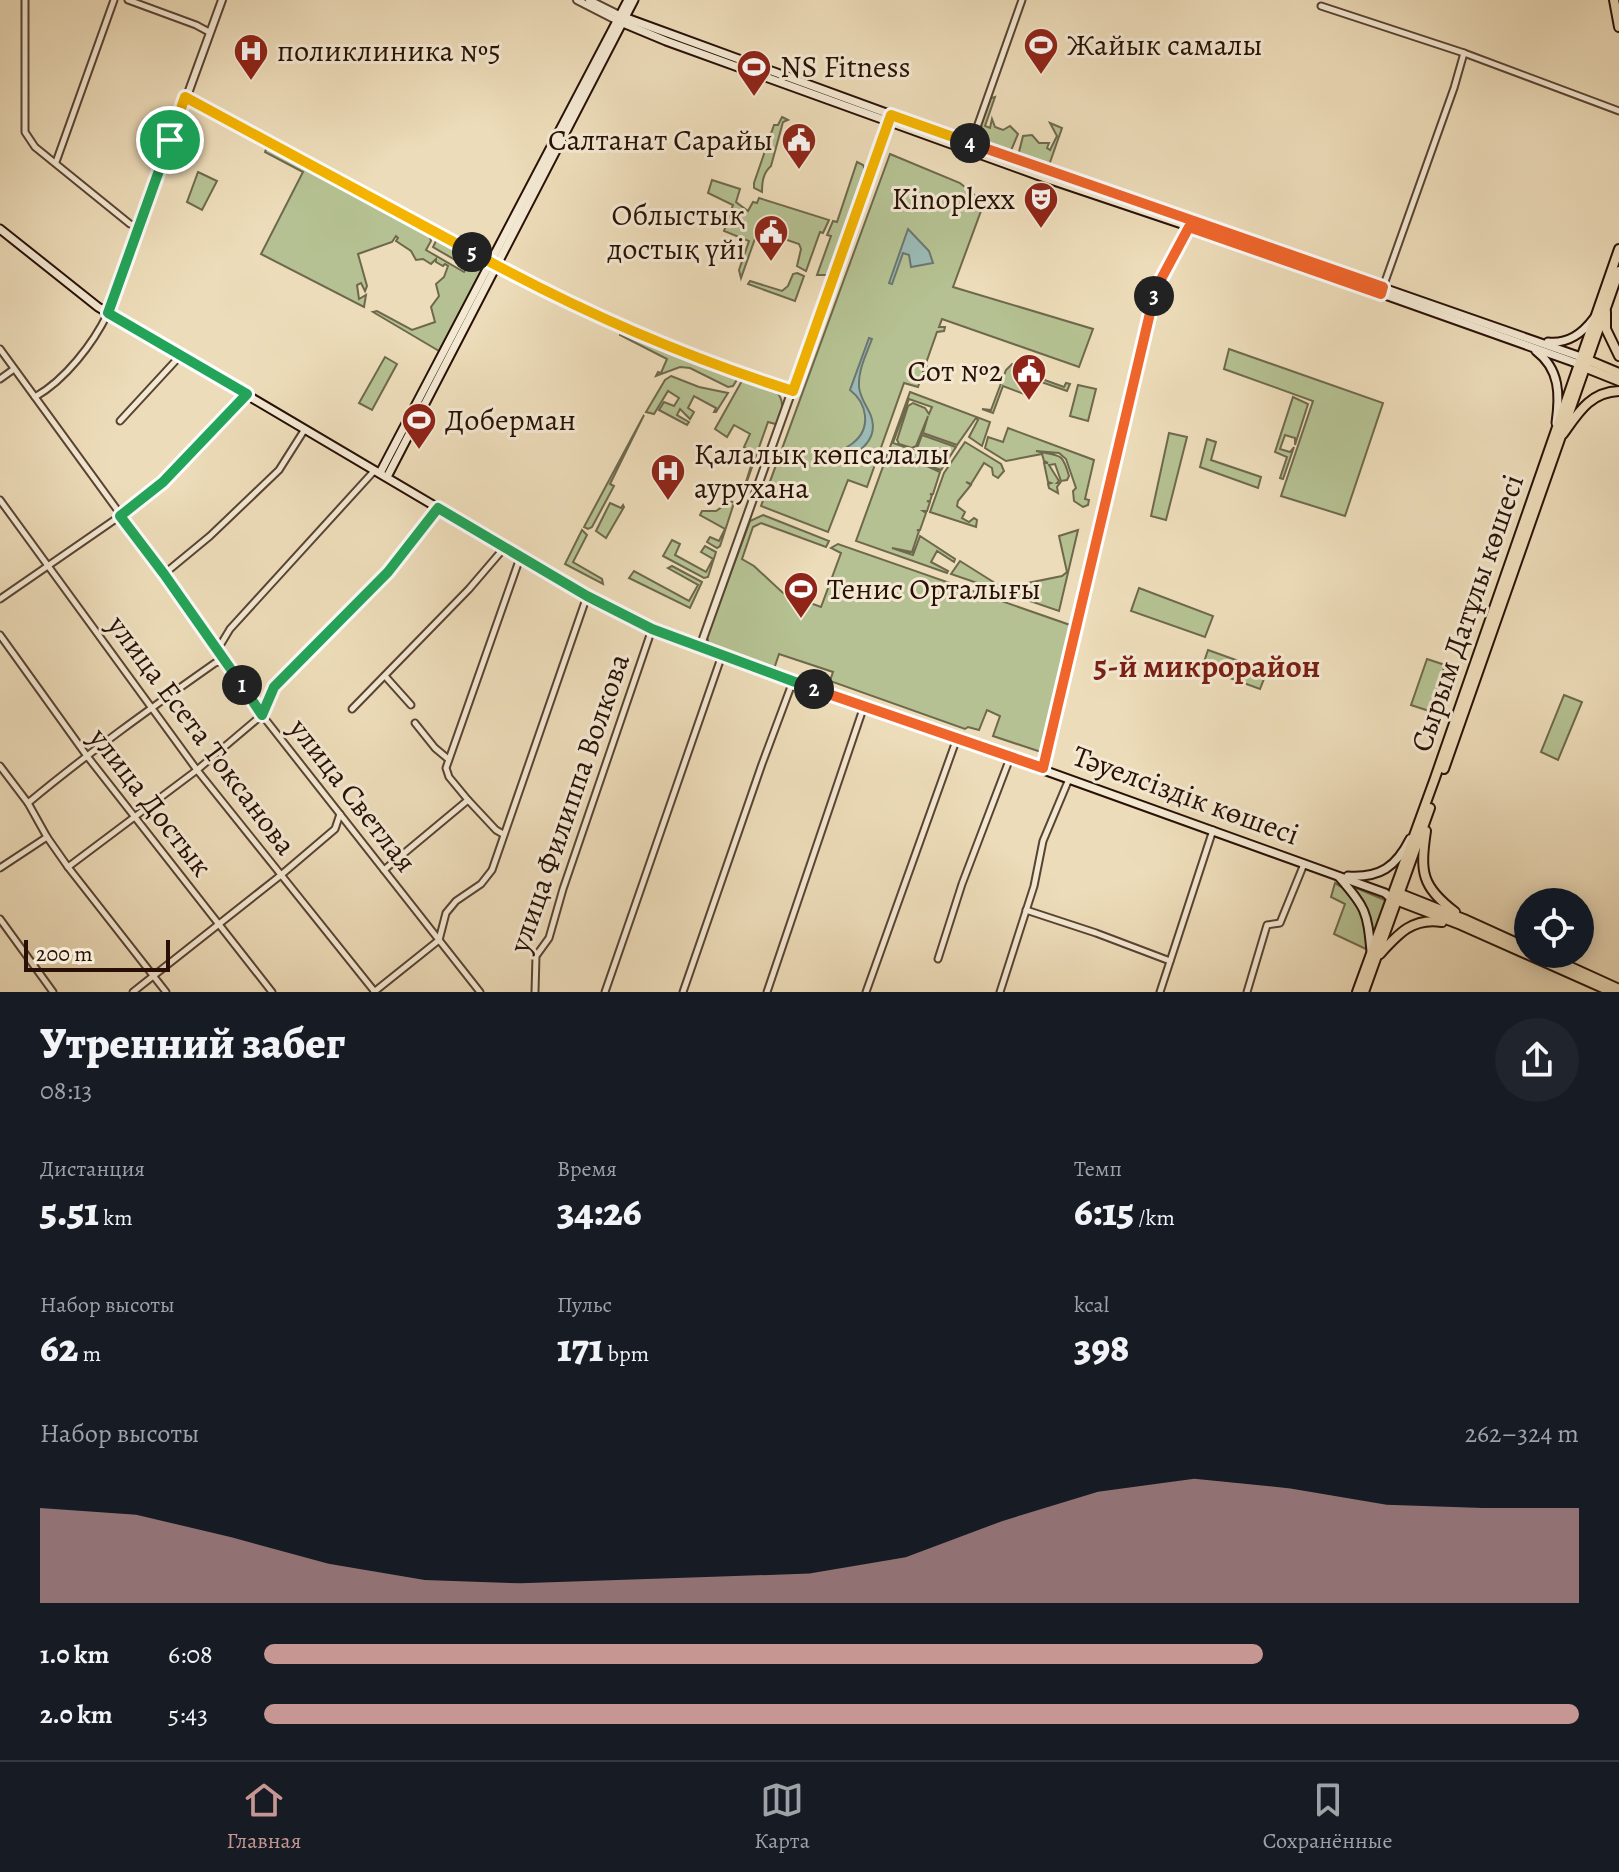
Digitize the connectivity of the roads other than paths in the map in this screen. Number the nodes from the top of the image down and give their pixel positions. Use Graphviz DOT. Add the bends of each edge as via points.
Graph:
graph roads {
  1 [pos="25,0"];
  2 [pos="114,0"];
  3 [pos="128,0"];
  4 [pos="222,0"];
  5 [pos="577,0"];
  6 [pos="589,0"];
  7 [pos="628,0"];
  8 [pos="634,0"];
  9 [pos="1022,0"];
  10 [pos="1614,0"];
  11 [pos="1321,6"];
  12 [pos="1619,14"];
  13 [pos="622,20"];
  14 [pos="1619,27"];
  15 [pos="209,32"];
  16 [pos="1464,53"];
  17 [pos="185,97"];
  18 [pos="1619,111"];
  19 [pos="890,117"];
  20 [pos="970,147"];
  21 [pos="56,162"];
  22 [pos="1189,223"];
  23 [pos="138,226"];
  24 [pos="0,229"];
  25 [pos="1619,249"];
  26 [pos="494,264"];
  27 [pos="1619,271"];
  28 [pos="1382,291"];
  29 [pos="1606,310"];
  30 [pos="108,313"];
  31 [pos="1596,316"];
  32 [pos="1528,342"];
  33 [pos="0,349"];
  34 [pos="180,356"];
  35 [pos="1619,356"];
  36 [pos="1584,362"];
  37 [pos="14,369"];
  38 [pos="1619,373"];
  39 [pos="0,379"];
  40 [pos="1619,381"];
  41 [pos="793,391"];
  42 [pos="1619,391"];
  43 [pos="247,394"];
  44 [pos="35,397"];
  45 [pos="120,421"];
  46 [pos="306,429"];
  47 [pos="1557,437"];
  48 [pos="381,473"];
  49 [pos="0,500"];
  50 [pos="438,508"];
  51 [pos="120,516"];
  52 [pos="505,546"];
  53 [pos="521,555"];
  54 [pos="47,566"];
  55 [pos="164,574"];
  56 [pos="587,596"];
  57 [pos="0,599"];
  58 [pos="652,629"];
  59 [pos="0,635"];
  60 [pos="700,647"];
  61 [pos="218,649"];
  62 [pos="722,655"];
  63 [pos="225,660"];
  64 [pos="385,676"];
  65 [pos="793,681"];
  66 [pos="411,705"];
  67 [pos="864,706"];
  68 [pos="150,709"];
  69 [pos="352,709"];
  70 [pos="262,715"];
  71 [pos="415,723"];
  72 [pos="957,738"];
  73 [pos="87,756"];
  74 [pos="1010,757"];
  75 [pos="448,759"];
  76 [pos="0,766"];
  77 [pos="1043,768"];
  78 [pos="197,770"];
  79 [pos="1070,778"];
  80 [pos="468,800"];
  81 [pos="28,803"];
  82 [pos="340,813"];
  83 [pos="1425,813"];
  84 [pos="134,817"];
  85 [pos="1213,830"];
  86 [pos="503,834"];
  87 [pos="47,837"];
  88 [pos="1304,863"];
  89 [pos="68,867"];
  90 [pos="0,868"];
  91 [pos="384,870"];
  92 [pos="281,875"];
  93 [pos="1338,875"];
  94 [pos="1394,896"];
  95 [pos="1026,910"];
  96 [pos="0,919"];
  97 [pos="1462,922"];
  98 [pos="218,925"];
  99 [pos="439,940"];
  100 [pos="1514,942"];
  101 [pos="1514,947"];
  102 [pos="1374,956"];
  103 [pos="938,959"];
  104 [pos="1170,961"];
  105 [pos="1562,968"];
  106 [pos="1572,968"];
  107 [pos="153,976"];
  108 [pos="1619,989"];
  109 [pos="53,992"];
  110 [pos="133,992"];
  111 [pos="166,992"];
  112 [pos="272,992"];
  113 [pos="374,992"];
  114 [pos="480,992"];
  115 [pos="535,992"];
  116 [pos="605,992"];
  117 [pos="683,992"];
  118 [pos="767,992"];
  119 [pos="866,992"];
  120 [pos="1000,992"];
  121 [pos="1160,992"];
  122 [pos="1247,992"];
  123 [pos="1357,992"];
  124 [pos="1364,992"];
  125 [pos="1612,992"];
  1 -- 21 [label="street" via="25,132"];
  2 -- 21 [label="street"];
  3 -- 15 [label="street"];
  4 -- 15 [label="street"];
  5 -- 13 [label="street"];
  6 -- 13 [label="street"];
  7 -- 13 [label="main road"];
  8 -- 13 [label="main road"];
  9 -- 20 [label="street"];
  10 -- 12 [label="main road"];
  10 -- 14 [label="main road"];
  11 -- 16 [label="street"];
  13 -- 19 [label="main road"];
  13 -- 26 [label="main road"];
  15 -- 17 [label="street"];
  16 -- 18 [label="street"];
  16 -- 28 [label="street"];
  17 -- 23 [label="street"];
  17 -- 26 [label="street"];
  19 -- 20 [label="main road"];
  19 -- 41 [label="street"];
  20 -- 22 [label="main road"];
  21 -- 23 [label="street"];
  22 -- 28 [label="main road"];
  22 -- 77 [label="street" via="1148,315"];
  23 -- 30 [label="street"];
  24 -- 30 [label="main road, Тәуелсіздік көшесі"];
  25 -- 31 [label="main road, Сырым Датұлы көшесі"];
  26 -- 41 [label="street" via="660,346"];
  26 -- 48 [label="main road"];
  27 -- 29 [label="main road, Сырым Датұлы көшесі"];
  28 -- 32 [label="main road"];
  29 -- 35 [label="main road" via="1606,329"];
  29 -- 36 [label="main road, Сырым Датұлы көшесі"];
  30 -- 34 [label="main road, Тәуелсіздік көшесі"];
  30 -- 44 [label="street" via="78,358"];
  31 -- 32 [label="main road" via="1564,342"];
  31 -- 36 [label="main road, Сырым Датұлы көшесі"];
  32 -- 36 [label="main road"];
  32 -- 47 [label="main road" via="1546,359 1557,381"];
  33 -- 37 [label="street, улица Светлая"];
  34 -- 43 [label="main road, Тәуелсіздік көшесі"];
  34 -- 45 [label="street"];
  36 -- 38 [label="main road"];
  36 -- 40 [label="main road"];
  36 -- 47 [label="main road, Сырым Датұлы көшесі"];
  37 -- 39 [label="street"];
  37 -- 44 [label="street, улица Светлая"];
  41 -- 60 [label="street"];
  42 -- 47 [label="main road" via="1588,401"];
  43 -- 46 [label="main road, Тәуелсіздік көшесі"];
  43 -- 51 [label="street" via="163,482"];
  44 -- 51 [label="street, улица Светлая"];
  46 -- 48 [label="main road, Тәуелсіздік көшесі"];
  46 -- 55 [label="street" via="279,470"];
  47 -- 83 [label="main road, Сырым Датұлы көшесі"];
  48 -- 50 [label="main road, Тәуелсіздік көшесі"];
  48 -- 61 [label="street" via="230,629"];
  49 -- 54 [label="street, улица Есета Токсанова"];
  50 -- 52 [label="main road, Тәуелсіздік көшесі"];
  50 -- 70 [label="street" via="388,572 274,687"];
  51 -- 54 [label="street"];
  51 -- 55 [label="street, улица Светлая"];
  52 -- 53 [label="main road, Тәуелсіздік көшесі"];
  52 -- 64 [label="street"];
  53 -- 56 [label="main road, Тәуелсіздік көшесі"];
  53 -- 75 [label="street"];
  54 -- 57 [label="street"];
  54 -- 68 [label="street, улица Есета Токсанова"];
  55 -- 61 [label="street, улица Светлая"];
  56 -- 58 [label="main road, Тәуелсіздік көшесі"];
  56 -- 86 [label="street"];
  58 -- 60 [label="main road, Тәуелсіздік көшесі"];
  58 -- 115 [label="street, улица Филиппа Волкова" via="549,938 536,956"];
  59 -- 73 [label="street, улица Достык"];
  60 -- 62 [label="main road, Тәуелсіздік көшесі"];
  61 -- 63 [label="street, улица Светлая"];
  62 -- 65 [label="main road, Тәуелсіздік көшесі"];
  62 -- 116 [label="street"];
  63 -- 68 [label="street"];
  63 -- 70 [label="street, улица Светлая"];
  64 -- 66 [label="street"];
  64 -- 69 [label="street"];
  65 -- 67 [label="main road, Тәуелсіздік көшесі"];
  65 -- 117 [label="street"];
  67 -- 72 [label="main road, Тәуелсіздік көшесі"];
  67 -- 118 [label="street"];
  68 -- 73 [label="street"];
  68 -- 78 [label="street, улица Есета Токсанова"];
  70 -- 78 [label="street"];
  70 -- 82 [label="street, улица Светлая"];
  71 -- 75 [label="street"];
  72 -- 74 [label="main road, Тәуелсіздік көшесі"];
  72 -- 119 [label="street"];
  73 -- 81 [label="street"];
  73 -- 84 [label="street, улица Достык"];
  74 -- 77 [label="main road, Тәуелсіздік көшесі"];
  74 -- 103 [label="street"];
  75 -- 80 [label="street" via="449,777"];
  76 -- 81 [label="street"];
  77 -- 79 [label="main road, Тәуелсіздік көшесі"];
  78 -- 84 [label="street"];
  78 -- 92 [label="street, улица Есета Токсанова"];
  79 -- 85 [label="main road, Тәуелсіздік көшесі"];
  79 -- 95 [label="street" via="1043,841"];
  80 -- 86 [label="street"];
  80 -- 91 [label="street"];
  81 -- 87 [label="street"];
  82 -- 91 [label="street, улица Светлая"];
  82 -- 92 [label="street" via="335,829"];
  83 -- 93 [label="main road" via="1388,869 1372,876"];
  83 -- 94 [label="main road, Сырым Датұлы көшесі"];
  83 -- 97 [label="main road" via="1421,861 1426,883"];
  84 -- 89 [label="street"];
  84 -- 98 [label="street, улица Достык"];
  85 -- 88 [label="main road, Тәуелсіздік көшесі"];
  85 -- 104 [label="street"];
  86 -- 99 [label="street" via="492,870 446,913"];
  87 -- 89 [label="street"];
  87 -- 90 [label="street"];
  88 -- 93 [label="main road, Тәуелсіздік көшесі"];
  88 -- 122 [label="street" via="1280,923 1267,925"];
  89 -- 107 [label="street"];
  91 -- 99 [label="street, улица Светлая"];
  92 -- 98 [label="street"];
  92 -- 113 [label="street, улица Есета Токсанова"];
  93 -- 94 [label="main road, Тәуелсіздік көшесі"];
  93 -- 102 [label="main road" via="1366,912"];
  94 -- 97 [label="main road"];
  94 -- 102 [label="main road, Сырым Датұлы көшесі"];
  95 -- 104 [label="street"];
  95 -- 120 [label="street"];
  96 -- 109 [label="street"];
  97 -- 100 [label="main road"];
  97 -- 101 [label="main road"];
  97 -- 102 [label="main road" via="1412,924"];
  98 -- 107 [label="street"];
  98 -- 112 [label="street, улица Достык"];
  99 -- 113 [label="street"];
  99 -- 114 [label="street, улица Светлая"];
  102 -- 123 [label="main road, Сырым Датұлы көшесі"];
  102 -- 124 [label="main road, Сырым Датұлы көшесі"];
  104 -- 121 [label="street"];
  105 -- 125 [label="main road"];
  106 -- 108 [label="main road"];
  107 -- 110 [label="street"];
  107 -- 111 [label="street"];
}
